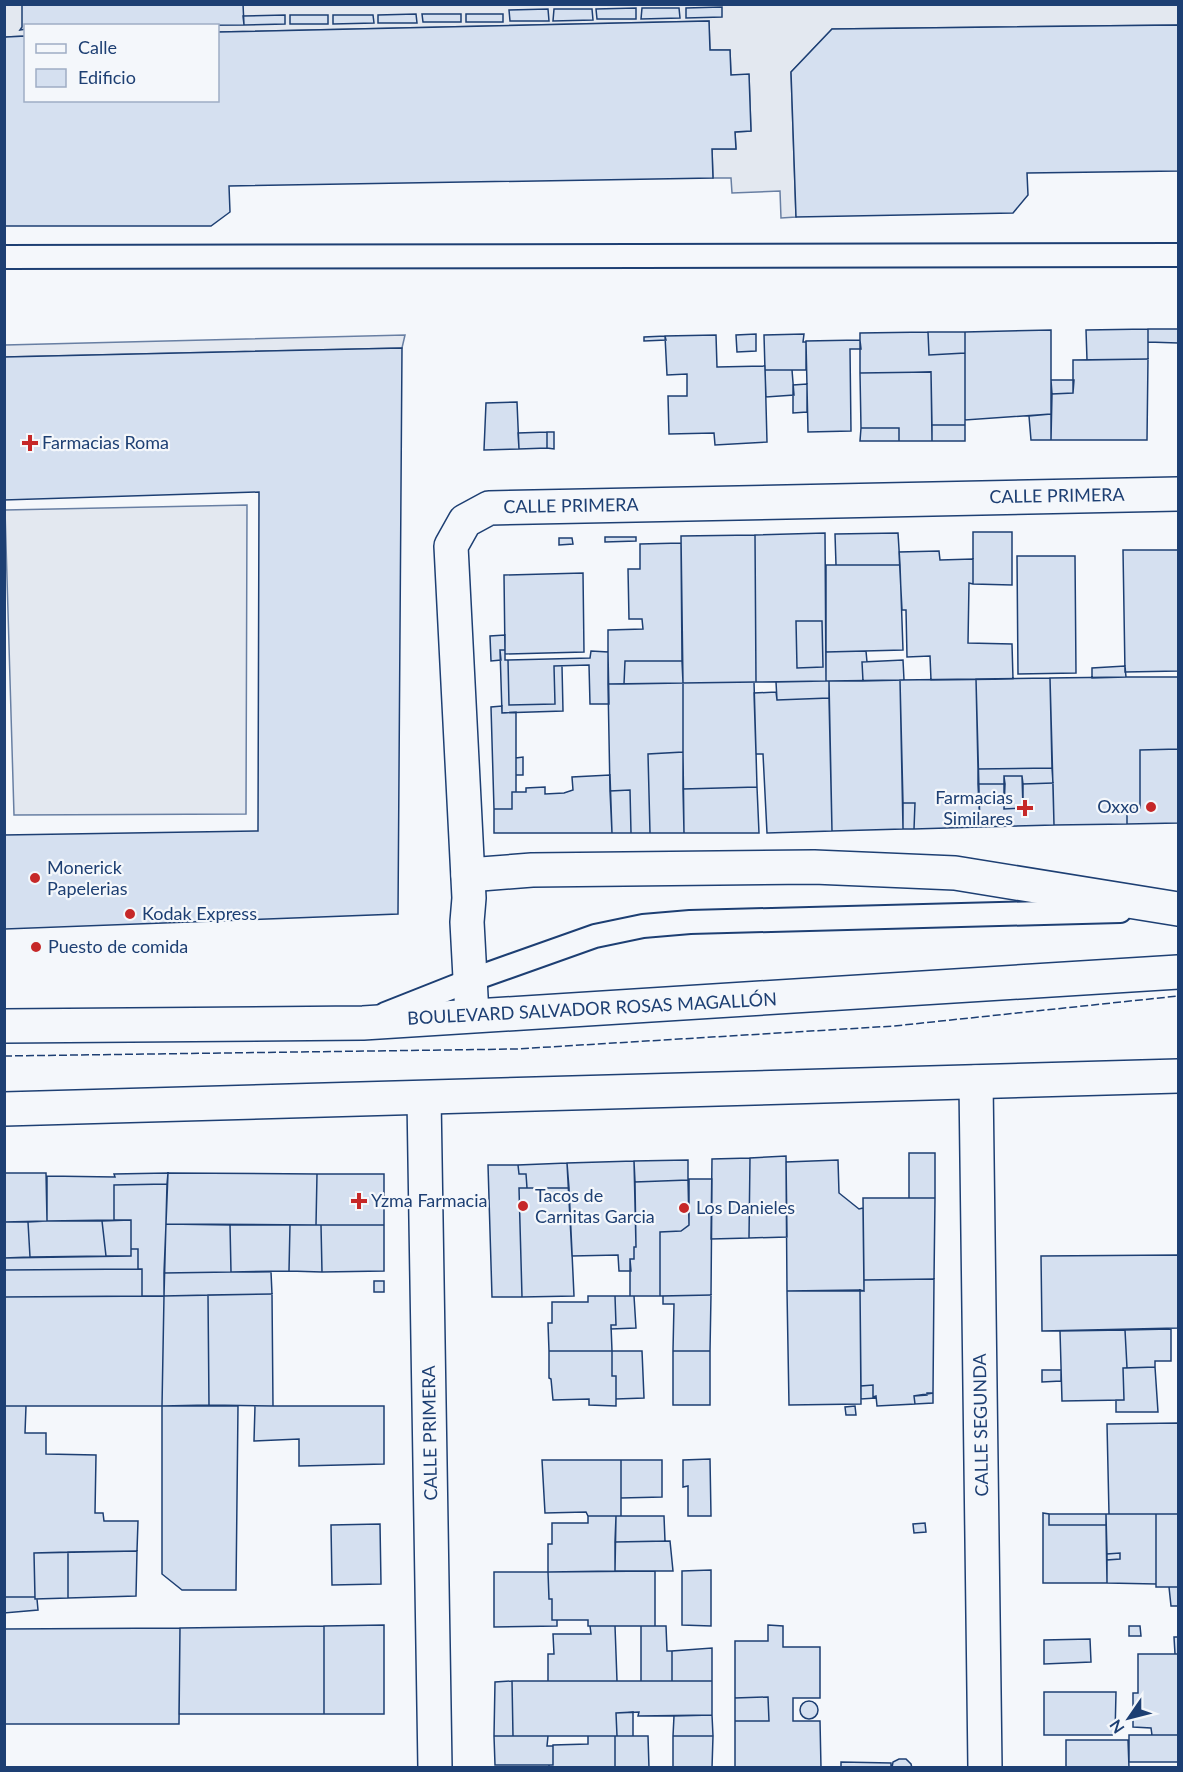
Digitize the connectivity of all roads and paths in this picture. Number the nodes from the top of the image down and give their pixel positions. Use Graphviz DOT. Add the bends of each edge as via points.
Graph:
graph roads {
  1 [pos="1179,255"];
  2 [pos="4,257"];
  3 [pos="1179,494"];
  4 [pos="468,875"];
  5 [pos="1179,909"];
  6 [pos="1179,972"];
  7 [pos="471,980"];
  8 [pos="4,1014"];
  9 [pos="472,1015"];
  10 [pos="363,1023"];
  11 [pos="43,1025"];
  12 [pos="4,1026"];
  13 [pos="1179,1076"];
  14 [pos="976,1082"];
  15 [pos="424,1098"];
  16 [pos="4,1109"];
  17 [pos="435,1767"];
  18 [pos="985,1767"];
  1 -- 2 [label="lane"];
  3 -- 4 [label="main road, CALLE PRIMERA" via="489,508 465,521 451,546"];
  4 -- 5 [label="main road" via="532,870 814,867 955,873"];
  4 -- 7 [label="main road, CALLE PRIMERA"];
  5 -- 7 [label="lane" via="643,926 595,936"];
  6 -- 9 [label="main road, BOULEVARD SALVADOR ROSAS MAGALLÓN"];
  7 -- 9 [label="main road, CALLE PRIMERA"];
  7 -- 10 [label="lane"];
  8 -- 11 [label="main road"];
  9 -- 10 [label="main road, BOULEVARD SALVADOR ROSAS MAGALLÓN"];
  10 -- 11 [label="main road, BOULEVARD SALVADOR ROSAS MAGALLÓN"];
  11 -- 12 [label="main road, BOULEVARD SALVADOR ROSAS MAGALLÓN"];
  13 -- 14 [label="main road"];
  14 -- 15 [label="main road"];
  14 -- 18 [label="main road, CALLE SEGUNDA"];
  15 -- 16 [label="main road"];
  15 -- 17 [label="main road, CALLE PRIMERA"];
}
